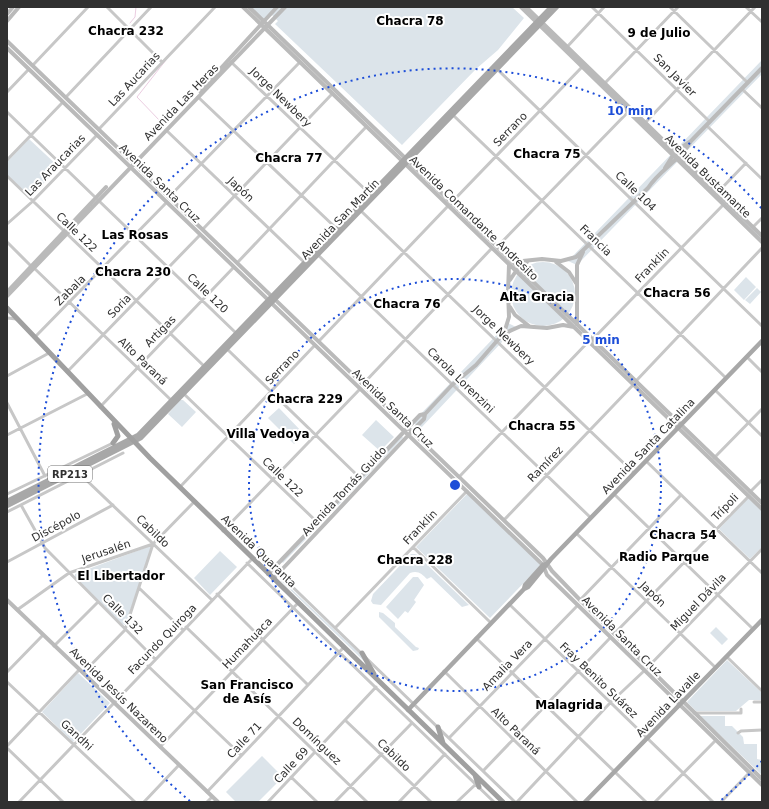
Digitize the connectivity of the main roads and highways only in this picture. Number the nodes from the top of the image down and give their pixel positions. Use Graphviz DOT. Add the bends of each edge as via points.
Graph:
graph roads {
  1 [pos="13,7"];
  2 [pos="19,7"];
  3 [pos="243,7"];
  4 [pos="249,7"];
  5 [pos="277,7"];
  6 [pos="284,7"];
  7 [pos="521,7"];
  8 [pos="526,7"];
  9 [pos="551,7"];
  10 [pos="557,7"];
  11 [pos="7,14"];
  12 [pos="7,21"];
  13 [pos="539,22"];
  14 [pos="264,25"];
  15 [pos="7,41"];
  16 [pos="7,48"];
  17 [pos="762,68"];
  18 [pos="691,141"];
  19 [pos="674,154"];
  20 [pos="679,158"];
  21 [pos="405,161"];
  22 [pos="133,162"];
  23 [pos="129,166"];
  24 [pos="664,170"];
  25 [pos="450,204"];
  26 [pos="762,236"];
  27 [pos="762,242"];
  28 [pos="583,252"];
  29 [pos="535,260"];
  30 [pos="555,261"];
  31 [pos="511,263"];
  32 [pos="32,267"];
  33 [pos="518,270"];
  34 [pos="576,283"];
  35 [pos="509,286"];
  36 [pos="7,292"];
  37 [pos="7,296"];
  38 [pos="274,297"];
  39 [pos="270,301"];
  40 [pos="510,304"];
  41 [pos="576,304"];
  42 [pos="8,310"];
  43 [pos="568,318"];
  44 [pos="557,325"];
  45 [pos="531,326"];
  46 [pos="576,326"];
  47 [pos="503,334"];
  48 [pos="762,341"];
  49 [pos="425,414"];
  50 [pos="112,420"];
  51 [pos="680,426"];
  52 [pos="408,428"];
  53 [pos="404,431"];
  54 [pos="412,432"];
  55 [pos="408,435"];
  56 [pos="132,441"];
  57 [pos="113,443"];
  58 [pos="750,494"];
  59 [pos="7,501"];
  60 [pos="762,503"];
  61 [pos="7,506"];
  62 [pos="762,509"];
  63 [pos="546,565"];
  64 [pos="268,574"];
  65 [pos="273,579"];
  66 [pos="7,600"];
  67 [pos="762,620"];
  68 [pos="362,653"];
  69 [pos="646,669"];
  70 [pos="378,680"];
  71 [pos="683,701"];
  72 [pos="679,706"];
  73 [pos="406,712"];
  74 [pos="438,727"];
  75 [pos="443,744"];
  76 [pos="475,774"];
  77 [pos="762,778"];
  78 [pos="477,785"];
  79 [pos="762,785"];
  80 [pos="218,802"];
  81 [pos="503,802"];
  82 [pos="586,802"];
  1 -- 11 [label="main road"];
  2 -- 12 [label="main road"];
  3 -- 14 [label="main road, Avenida Comandante Andresito"];
  4 -- 14 [label="main road, Avenida Comandante Andresito"];
  5 -- 14 [label="main road, Avenida Las Heras"];
  6 -- 14 [label="main road, Avenida Las Heras"];
  7 -- 13 [label="main road, Avenida Bustamante"];
  8 -- 13 [label="main road, Avenida Bustamante"];
  9 -- 13 [label="main road, Avenida San Martín"];
  10 -- 13 [label="main road, Avenida San Martín"];
  13 -- 19 [label="main road, Avenida Bustamante" via="628,112"];
  13 -- 19 [label="main road, Avenida Bustamante" via="646,123"];
  13 -- 21 [label="main road, Avenida San Martín"];
  13 -- 21 [label="main road, Avenida San Martín" via="453,115"];
  14 -- 21 [label="main road, Avenida Comandante Andresito"];
  14 -- 21 [label="main road, Avenida Comandante Andresito" via="366,127"];
  14 -- 22 [label="main road, Avenida Las Heras"];
  14 -- 22 [label="main road, Avenida Las Heras"];
  15 -- 22 [label="main road, Avenida Santa Cruz"];
  16 -- 23 [label="main road, Avenida Santa Cruz"];
  17 -- 18 [label="main road"];
  18 -- 19 [label="main road"];
  18 -- 20 [label="main road"];
  19 -- 20 [label="main road, Avenida Bustamante"];
  19 -- 24 [label="main road"];
  20 -- 24 [label="main road"];
  20 -- 26 [label="main road, Avenida Bustamante"];
  20 -- 27 [label="main road, Avenida Bustamante"];
  21 -- 25 [label="main road, Avenida Comandante Andresito"];
  21 -- 38 [label="main road, Avenida San Martín" via="361,211"];
  21 -- 38 [label="main road, Avenida San Martín" via="304,262"];
  22 -- 23 [label="main road, Avenida Las Heras"];
  22 -- 38 [label="main road, Avenida Santa Cruz"];
  23 -- 32 [label="main road, Avenida Las Heras"];
  23 -- 39 [label="main road, Avenida Santa Cruz"];
  24 -- 28 [label="main road"];
  25 -- 31 [label="main road, Avenida Comandante Andresito"];
  25 -- 31 [label="main road, Avenida Comandante Andresito" via="492,248"];
  28 -- 30 [label="main road" via="568,260"];
  28 -- 34 [label="main road" via="577,265"];
  29 -- 30 [label="main road"];
  29 -- 31 [label="main road"];
  29 -- 33 [label="main road"];
  30 -- 34 [label="main road" via="570,272"];
  31 -- 33 [label="main road, Avenida Comandante Andresito"];
  31 -- 35 [label="main road, Avenida Tomás Guido"];
  32 -- 36 [label="main road, Avenida Las Heras"];
  32 -- 37 [label="main road, Avenida Las Heras"];
  33 -- 35 [label="main road, Avenida Tomás Guido"];
  33 -- 43 [label="main road, Avenida Comandante Andresito"];
  34 -- 41 [label="main road"];
  35 -- 40 [label="main road, Avenida Tomás Guido"];
  38 -- 39 [label="main road, Avenida San Martín"];
  38 -- 52 [label="main road, Avenida Santa Cruz"];
  39 -- 53 [label="main road, Avenida Santa Cruz"];
  39 -- 56 [label="main road, Avenida San Martín"];
  39 -- 56 [label="main road, Avenida San Martín" via="141,438"];
  40 -- 45 [label="main road" via="516,316"];
  40 -- 47 [label="main road, Avenida Tomás Guido" via="508,324"];
  41 -- 43 [label="main road"];
  41 -- 46 [label="main road"];
  42 -- 50 [label="highway, Avenida Quaranta"];
  43 -- 44 [label="main road"];
  43 -- 46 [label="main road, Avenida Comandante Andresito"];
  44 -- 45 [label="main road, Avenida Tomás Guido" via="547,328"];
  44 -- 46 [label="main road, Avenida Tomás Guido"];
  45 -- 47 [label="main road, Avenida Tomás Guido" via="516,328"];
  46 -- 51 [label="main road, Avenida Comandante Andresito"];
  47 -- 49 [label="main road, Avenida Tomás Guido" via="476,365 452,385"];
  48 -- 51 [label="main road, Avenida Santa Catalina"];
  49 -- 52 [label="main road, Avenida Tomás Guido" via="420,415"];
  49 -- 54 [label="main road, Avenida Tomás Guido" via="424,419"];
  50 -- 56 [label="highway, Avenida Quaranta"];
  50 -- 57 [label="highway" via="118,436"];
  51 -- 58 [label="main road, Avenida Comandante Andresito"];
  51 -- 63 [label="main road, Avenida Santa Catalina"];
  52 -- 53 [label="main road, Avenida Tomás Guido"];
  52 -- 54 [label="main road, Avenida Santa Cruz"];
  53 -- 55 [label="main road, Avenida Santa Cruz"];
  53 -- 64 [label="main road, Avenida Tomás Guido"];
  54 -- 55 [label="main road, Avenida Tomás Guido"];
  54 -- 63 [label="main road, Avenida Santa Cruz" via="504,520"];
  55 -- 63 [label="main road, Avenida Santa Cruz"];
  55 -- 65 [label="main road, Avenida Tomás Guido"];
  56 -- 59 [label="main road, RP213" via="102,453"];
  56 -- 61 [label="main road, RP213"];
  56 -- 64 [label="highway, Avenida Quaranta"];
  58 -- 60 [label="main road, Avenida Comandante Andresito"];
  58 -- 62 [label="main road, Avenida Comandante Andresito"];
  63 -- 69 [label="main road, Avenida Santa Cruz"];
  63 -- 69 [label="main road, Avenida Santa Cruz" via="548,574 610,638"];
  63 -- 73 [label="main road, Avenida Santa Catalina"];
  64 -- 65 [label="highway, Avenida Quaranta"];
  65 -- 70 [label="highway, Avenida Quaranta" via="341,649"];
  66 -- 80 [label="main road, Avenida Jesús Nazareno"];
  67 -- 71 [label="main road, Avenida Lavalle"];
  68 -- 70 [label="highway"];
  69 -- 71 [label="main road, Avenida Santa Cruz"];
  69 -- 72 [label="main road, Avenida Santa Cruz"];
  70 -- 73 [label="highway, Avenida Quaranta"];
  71 -- 72 [label="main road, Avenida Lavalle"];
  71 -- 77 [label="main road, Avenida Santa Cruz"];
  72 -- 79 [label="main road, Avenida Santa Cruz"];
  72 -- 82 [label="main road, Avenida Lavalle"];
  73 -- 75 [label="highway, Avenida Quaranta"];
  74 -- 75 [label="highway"];
  75 -- 76 [label="highway, Avenida Quaranta"];
  76 -- 78 [label="highway"];
  76 -- 81 [label="highway, Avenida Quaranta"];
}
